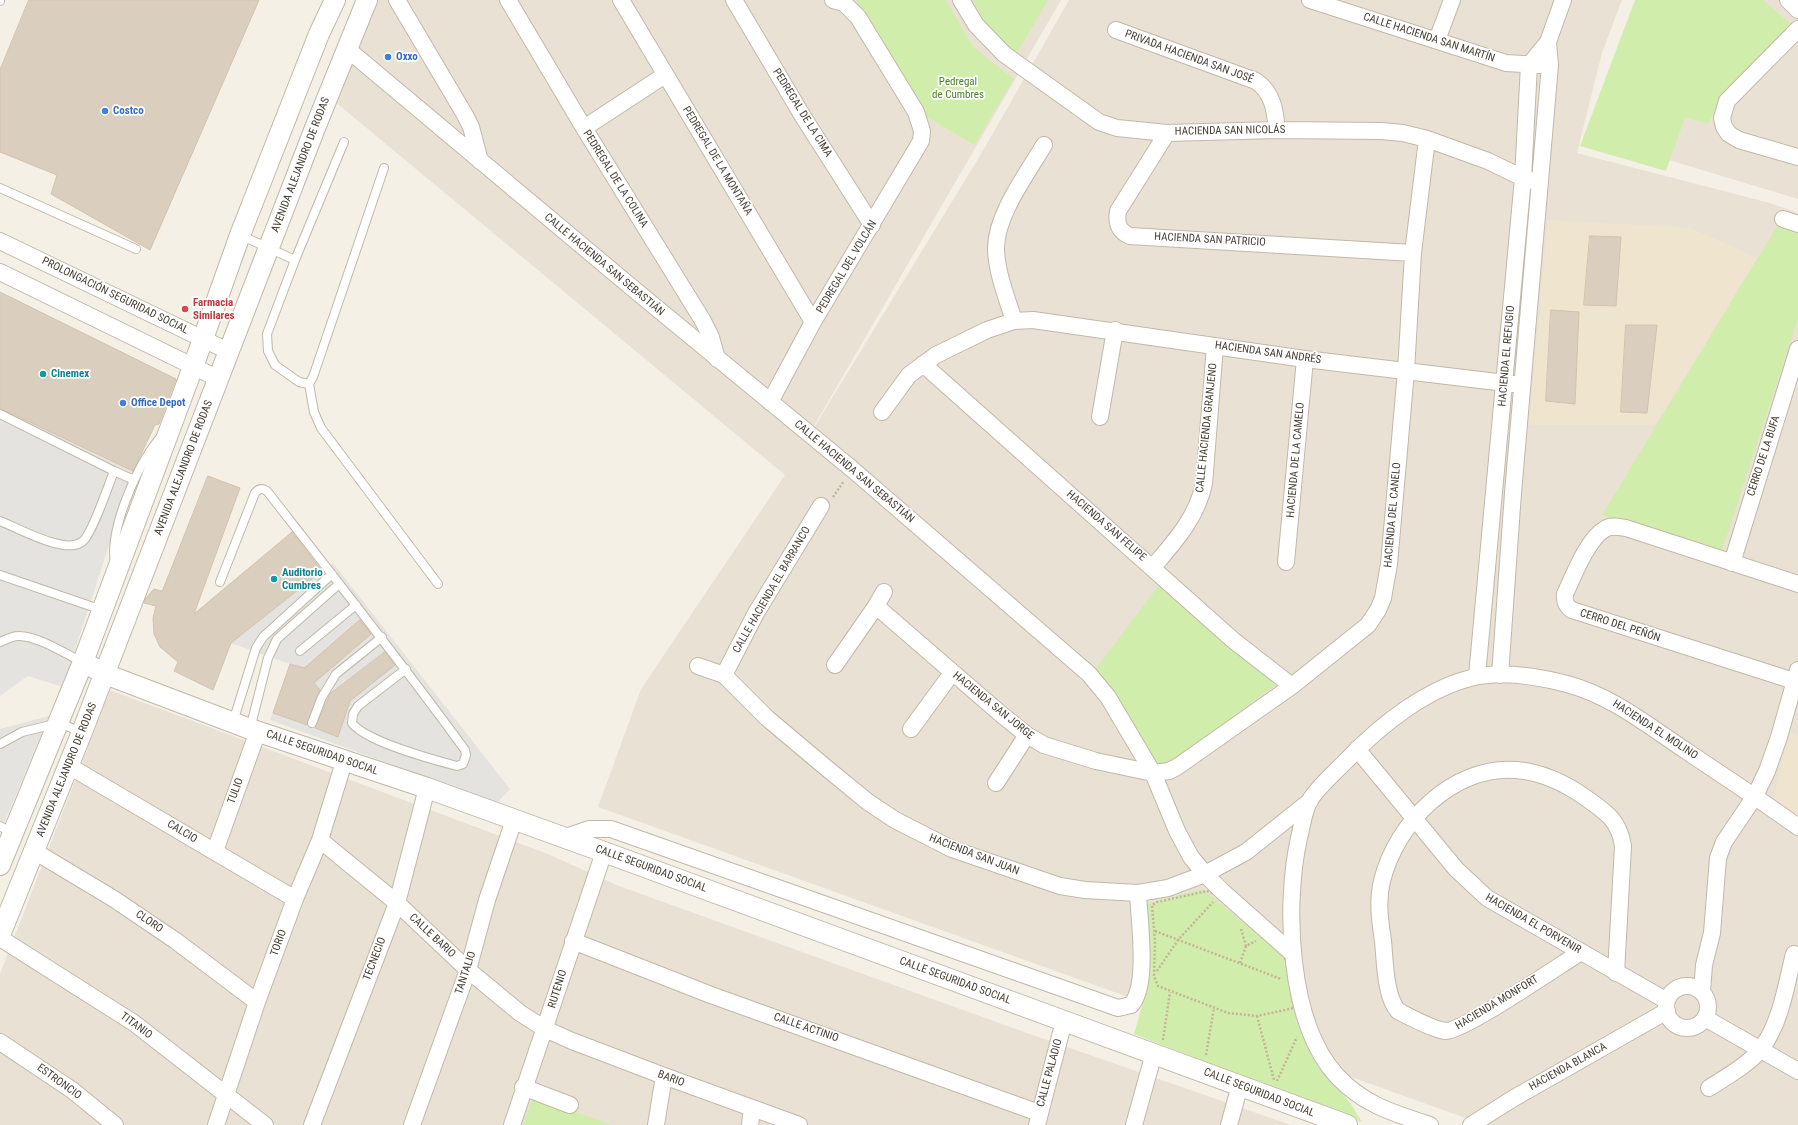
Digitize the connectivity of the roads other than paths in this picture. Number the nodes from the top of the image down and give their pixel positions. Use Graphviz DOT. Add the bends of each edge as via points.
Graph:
graph roads {
  1 [pos="335,0"];
  2 [pos="367,0"];
  3 [pos="397,0"];
  4 [pos="508,0"];
  5 [pos="621,0"];
  6 [pos="734,0"];
  7 [pos="833,0"];
  8 [pos="961,0"];
  9 [pos="1310,0"];
  10 [pos="1452,0"];
  11 [pos="1563,0"];
  12 [pos="1788,0"];
  13 [pos="1798,10"];
  14 [pos="1798,29"];
  15 [pos="1116,30"];
  16 [pos="1437,40"];
  17 [pos="1548,42"];
  18 [pos="346,48"];
  19 [pos="1529,65"];
  20 [pos="1550,65"];
  21 [pos="665,75"];
  22 [pos="584,128"];
  23 [pos="1277,130"];
  24 [pos="1167,133"];
  25 [pos="1428,139"];
  26 [pos="344,142"];
  27 [pos="1044,145"];
  28 [pos="1798,156"];
  29 [pos="480,161"];
  30 [pos="384,168"];
  31 [pos="1523,178"];
  32 [pos="1540,183"];
  33 [pos="0,188"];
  34 [pos="1783,219"];
  35 [pos="1798,224"];
  36 [pos="872,225"];
  37 [pos="240,235"];
  38 [pos="0,240"];
  39 [pos="268,248"];
  40 [pos="136,249"];
  41 [pos="1413,253"];
  42 [pos="295,260"];
  43 [pos="0,272"];
  44 [pos="1014,321"];
  45 [pos="814,322"];
  46 [pos="1115,330"];
  47 [pos="204,339"];
  48 [pos="1215,346"];
  49 [pos="1798,349"];
  50 [pos="230,352"];
  51 [pos="717,359"];
  52 [pos="1305,359"];
  53 [pos="923,364"];
  54 [pos="193,368"];
  55 [pos="1406,371"];
  56 [pos="219,379"];
  57 [pos="1505,383"];
  58 [pos="309,384"];
  59 [pos="1522,385"];
  60 [pos="770,402"];
  61 [pos="882,412"];
  62 [pos="0,414"];
  63 [pos="1100,417"];
  64 [pos="172,426"];
  65 [pos="114,471"];
  66 [pos="134,480"];
  67 [pos="821,506"];
  68 [pos="0,520"];
  69 [pos="1286,562"];
  70 [pos="1732,563"];
  71 [pos="1153,567"];
  72 [pos="117,573"];
  73 [pos="332,574"];
  74 [pos="0,575"];
  75 [pos="220,582"];
  76 [pos="339,584"];
  77 [pos="438,584"];
  78 [pos="1798,584"];
  79 [pos="356,605"];
  80 [pos="102,610"];
  81 [pos="382,637"];
  82 [pos="0,642"];
  83 [pos="300,650"];
  84 [pos="83,662"];
  85 [pos="835,665"];
  86 [pos="698,666"];
  87 [pos="406,669"];
  88 [pos="952,673"];
  89 [pos="105,674"];
  90 [pos="1500,674"];
  91 [pos="724,675"];
  92 [pos="1796,675"];
  93 [pos="1477,676"];
  94 [pos="1292,686"];
  95 [pos="59,723"];
  96 [pos="312,723"];
  97 [pos="247,727"];
  98 [pos="911,729"];
  99 [pos="82,732"];
  100 [pos="1027,735"];
  101 [pos="0,744"];
  102 [pos="1357,749"];
  103 [pos="344,762"];
  104 [pos="69,766"];
  105 [pos="1153,773"];
  106 [pos="996,783"];
  107 [pos="428,788"];
  108 [pos="1755,796"];
  109 [pos="1310,801"];
  110 [pos="1414,818"];
  111 [pos="514,820"];
  112 [pos="1798,827"];
  113 [pos="6,830"];
  114 [pos="563,838"];
  115 [pos="320,840"];
  116 [pos="34,851"];
  117 [pos="215,851"];
  118 [pos="604,852"];
  119 [pos="0,865"];
  120 [pos="1205,874"];
  121 [pos="1138,893"];
  122 [pos="295,899"];
  123 [pos="397,903"];
  124 [pos="0,935"];
  125 [pos="0,938"];
  126 [pos="573,941"];
  127 [pos="1580,952"];
  128 [pos="1293,954"];
  129 [pos="1794,954"];
  130 [pos="468,970"];
  131 [pos="1616,973"];
  132 [pos="1702,992"];
  133 [pos="257,1002"];
  134 [pos="1667,1006"];
  135 [pos="1705,1018"];
  136 [pos="1064,1021"];
  137 [pos="545,1029"];
  138 [pos="0,1042"];
  139 [pos="1760,1050"];
  140 [pos="1157,1055"];
  141 [pos="1798,1071"];
  142 [pos="664,1076"];
  143 [pos="1240,1085"];
  144 [pos="523,1087"];
  145 [pos="1710,1088"];
  146 [pos="226,1094"];
  147 [pos="570,1105"];
  148 [pos="752,1108"];
  149 [pos="1038,1119"];
  150 [pos="1326,1122"];
  151 [pos="115,1125"];
  152 [pos="216,1125"];
  153 [pos="265,1125"];
  154 [pos="312,1125"];
  155 [pos="412,1125"];
  156 [pos="512,1125"];
  157 [pos="656,1125"];
  158 [pos="750,1125"];
  159 [pos="799,1125"];
  160 [pos="1134,1125"];
  161 [pos="1229,1125"];
  162 [pos="1347,1125"];
  163 [pos="1430,1125"];
  164 [pos="1471,1125"];
  1 -- 37 [label="street" via="319,34"];
  2 -- 18 [label="street, AVENIDA ALEJANDRO DE RODAS"];
  3 -- 29 [label="street" via="465,115"];
  4 -- 22 [label="street, PEDREGAL DE LA COLINA"];
  5 -- 21 [label="street, PEDREGAL DE LA MONTAÑA"];
  6 -- 36 [label="street, PEDREGAL DE LA CIMA" via="802,115"];
  7 -- 36 [label="street, PEDREGAL DEL VOLCÁN" via="844,3 858,17 916,112 922,131 921,141"];
  8 -- 24 [label="street, HACIENDA SAN NICOLÁS" via="976,25 1004,54 1098,122 1117,128"];
  9 -- 16 [label="street, CALLE HACIENDA SAN MARTÍN"];
  10 -- 16 [label="street"];
  11 -- 17 [label="street, HACIENDA EL REFUGIO"];
  12 -- 13 [label="street"];
  14 -- 28 [label="street" via="1727,101 1722,118 1729,134 1739,140"];
  15 -- 23 [label="street, PRIVADA HACIENDA SAN JOSÉ" via="1256,81 1271,97"];
  16 -- 19 [label="street, CALLE HACIENDA SAN MARTÍN" via="1506,63"];
  17 -- 19 [label="street, HACIENDA EL REFUGIO"];
  17 -- 20 [label="street, HACIENDA EL REFUGIO"];
  18 -- 29 [label="street, CALLE HACIENDA SAN SEBASTIÁN"];
  18 -- 39 [label="street, AVENIDA ALEJANDRO DE RODAS"];
  19 -- 20 [label="street, CALLE HACIENDA SAN MARTÍN"];
  19 -- 31 [label="street, HACIENDA EL REFUGIO"];
  20 -- 32 [label="street, HACIENDA EL REFUGIO"];
  21 -- 22 [label="street"];
  21 -- 45 [label="street, PEDREGAL DE LA MONTAÑA"];
  22 -- 51 [label="street, PEDREGAL DE LA COLINA" via="703,321"];
  23 -- 24 [label="street, HACIENDA SAN NICOLÁS"];
  23 -- 25 [label="street, HACIENDA SAN NICOLÁS" via="1381,131"];
  24 -- 41 [label="street, HACIENDA SAN PATRICIO" via="1118,211 1118,227 1122,233 1130,236"];
  25 -- 31 [label="street, HACIENDA SAN NICOLÁS" via="1488,161"];
  25 -- 41 [label="street, HACIENDA DEL CANELO"];
  26 -- 42 [label="lane"];
  27 -- 44 [label="street" via="1012,200 1000,224 997,237 1000,277"];
  29 -- 51 [label="street, CALLE HACIENDA SAN SEBASTIÁN"];
  30 -- 58 [label="lane"];
  31 -- 32 [label="street, HACIENDA SAN NICOLÁS"];
  31 -- 57 [label="street, HACIENDA EL REFUGIO"];
  32 -- 59 [label="street, HACIENDA EL REFUGIO"];
  33 -- 40 [label="lane"];
  34 -- 35 [label="street"];
  36 -- 45 [label="street, PEDREGAL DEL VOLCÁN"];
  37 -- 39 [label="lane"];
  37 -- 47 [label="street"];
  38 -- 47 [label="street, PROLONGACIÓN SEGURIDAD SOCIAL"];
  39 -- 42 [label="lane"];
  39 -- 50 [label="street, AVENIDA ALEJANDRO DE RODAS"];
  41 -- 55 [label="street, HACIENDA DEL CANELO"];
  42 -- 58 [label="lane" via="267,334 268,351 275,365 299,382"];
  43 -- 54 [label="street"];
  44 -- 46 [label="street, HACIENDA SAN ANDRÉS" via="1033,320"];
  44 -- 53 [label="street" via="987,330"];
  45 -- 60 [label="street, PEDREGAL DEL VOLCÁN"];
  46 -- 48 [label="street, HACIENDA SAN ANDRÉS"];
  46 -- 63 [label="street"];
  47 -- 50 [label="street, PROLONGACIÓN SEGURIDAD SOCIAL"];
  47 -- 54 [label="street"];
  48 -- 52 [label="street, HACIENDA SAN ANDRÉS"];
  48 -- 71 [label="street, CALLE HACIENDA GRANJENO" via="1201,498 1182,532"];
  49 -- 70 [label="street, CERRO DE LA BUFA"];
  50 -- 56 [label="street, AVENIDA ALEJANDRO DE RODAS"];
  51 -- 60 [label="street, CALLE HACIENDA SAN SEBASTIÁN"];
  52 -- 55 [label="street, HACIENDA SAN ANDRÉS"];
  52 -- 69 [label="street, HACIENDA DE LA CAMELO"];
  53 -- 61 [label="street" via="909,375"];
  53 -- 71 [label="street, HACIENDA SAN FELIPE"];
  54 -- 56 [label="street"];
  54 -- 64 [label="street"];
  55 -- 57 [label="street, HACIENDA SAN ANDRÉS"];
  55 -- 94 [label="street, HACIENDA DEL CANELO" via="1389,564 1383,598 1368,626"];
  56 -- 89 [label="street, AVENIDA ALEJANDRO DE RODAS"];
  57 -- 59 [label="street, HACIENDA SAN ANDRÉS"];
  57 -- 93 [label="street, HACIENDA EL REFUGIO"];
  58 -- 77 [label="lane" via="314,412 321,428"];
  59 -- 90 [label="street, HACIENDA EL REFUGIO"];
  60 -- 105 [label="street, CALLE HACIENDA SAN SEBASTIÁN" via="852,469 1089,674 1108,698"];
  62 -- 65 [label="lane"];
  64 -- 66 [label="lane" via="146,456"];
  64 -- 72 [label="street"];
  65 -- 66 [label="lane"];
  65 -- 68 [label="lane" via="84,541 68,546 56,544"];
  66 -- 72 [label="lane" via="114,539"];
  67 -- 91 [label="street, CALLE HACIENDA EL BARRANCO" via="756,613"];
  70 -- 78 [label="street, CERRO DEL PEÑÓN"];
  70 -- 92 [label="street, CERRO DEL PEÑÓN" via="1626,528 1606,528 1593,539 1564,594 1564,600 1566,606 1572,610"];
  71 -- 94 [label="street, HACIENDA SAN FELIPE" via="1233,640"];
  72 -- 80 [label="street"];
  73 -- 75 [label="lane" via="268,491 260,488 255,493"];
  73 -- 76 [label="lane"];
  73 -- 97 [label="lane" via="263,637 256,648"];
  74 -- 80 [label="lane"];
  76 -- 79 [label="lane"];
  76 -- 97 [label="lane" via="277,639 268,658"];
  79 -- 81 [label="lane"];
  79 -- 83 [label="lane"];
  80 -- 84 [label="street"];
  81 -- 87 [label="lane"];
  81 -- 96 [label="lane" via="336,674 322,697"];
  82 -- 84 [label="lane" via="18,636 26,637"];
  84 -- 89 [label="street, CALLE SEGURIDAD SOCIAL"];
  84 -- 95 [label="street"];
  85 -- 88 [label="street, HACIENDA SAN JORGE" via="880,599"];
  86 -- 91 [label="street"];
  87 -- 87 [label="lane" via="465,750 463,764 457,766 420,756 360,732 352,723 353,714 358,706"];
  88 -- 98 [label="street"];
  88 -- 100 [label="street, HACIENDA SAN JORGE"];
  89 -- 97 [label="street, CALLE SEGURIDAD SOCIAL"];
  89 -- 99 [label="street, AVENIDA ALEJANDRO DE RODAS"];
  90 -- 93 [label="street, HACIENDA EL MOLINO"];
  90 -- 108 [label="street, HACIENDA EL MOLINO" via="1566,684 1597,694 1639,718"];
  91 -- 121 [label="street, HACIENDA SAN JUAN" via="767,718 824,766 868,802 917,833 952,849 1060,886"];
  92 -- 108 [label="street" via="1779,737"];
  93 -- 102 [label="street, HACIENDA EL MOLINO" via="1420,700 1398,714"];
  94 -- 105 [label="street, HACIENDA DEL CANELO" via="1177,767"];
  95 -- 99 [label="lane"];
  95 -- 101 [label="lane" via="22,732"];
  95 -- 113 [label="street"];
  97 -- 103 [label="street, CALLE SEGURIDAD SOCIAL"];
  97 -- 117 [label="street, TULIO"];
  99 -- 104 [label="street, AVENIDA ALEJANDRO DE RODAS"];
  100 -- 105 [label="street, HACIENDA SAN JORGE" via="1044,745 1096,762"];
  100 -- 106 [label="street"];
  102 -- 109 [label="street, HACIENDA EL MOLINO"];
  102 -- 110 [label="street, HACIENDA EL PORVENIR"];
  103 -- 107 [label="street, CALLE SEGURIDAD SOCIAL"];
  103 -- 115 [label="street, TORIO"];
  104 -- 116 [label="street, AVENIDA ALEJANDRO DE RODAS"];
  104 -- 117 [label="street, CALCIO"];
  105 -- 120 [label="street, CALLE HACIENDA SAN SEBASTIÁN" via="1177,831"];
  107 -- 111 [label="street, CALLE SEGURIDAD SOCIAL"];
  107 -- 123 [label="street, TECNECIO"];
  108 -- 112 [label="street, HACIENDA EL MOLINO"];
  108 -- 132 [label="street" via="1724,842 1718,858 1712,933 1704,965"];
  109 -- 120 [label="street, HACIENDA SAN JUAN" via="1246,852"];
  109 -- 128 [label="street, HACIENDA EL MOLINO" via="1296,850 1293,876"];
  110 -- 127 [label="street, HACIENDA EL PORVENIR" via="1456,869 1487,898"];
  110 -- 127 [label="street, HACIENDA MONFORT" via="1388,860 1379,901 1389,990 1393,1006 1398,1011 1440,1030 1454,1030"];
  110 -- 131 [label="street, HACIENDA MONFORT" via="1461,782 1500,770 1516,770 1554,779 1601,808 1616,823 1622,846"];
  111 -- 114 [label="street, CALLE SEGURIDAD SOCIAL"];
  111 -- 130 [label="street, TANTALIO" via="487,900"];
  113 -- 119 [label="street"];
  114 -- 118 [label="street, CALLE SEGURIDAD SOCIAL"];
  114 -- 121 [label="street, CALLE SEGURIDAD SOCIAL" via="589,829 611,829 1118,1008 1131,1005 1147,978 1141,965"];
  115 -- 122 [label="street, TORIO"];
  115 -- 123 [label="street, CALLE BARIO"];
  116 -- 124 [label="street, AVENIDA ALEJANDRO DE RODAS"];
  116 -- 133 [label="street, CLORO" via="176,940"];
  117 -- 122 [label="street, CALCIO"];
  118 -- 126 [label="street, RUTENIO"];
  118 -- 136 [label="street, CALLE SEGURIDAD SOCIAL"];
  120 -- 121 [label="street, HACIENDA SAN JUAN" via="1168,888"];
  120 -- 128 [label="street, CALLE HACIENDA SAN SEBASTIÁN" via="1220,894"];
  122 -- 133 [label="street, TORIO"];
  123 -- 130 [label="street, CALLE BARIO"];
  123 -- 154 [label="street, TECNECIO"];
  125 -- 146 [label="street, TITANIO" via="134,1023"];
  126 -- 137 [label="street, RUTENIO"];
  126 -- 149 [label="street, CALLE ACTINIO"];
  127 -- 131 [label="street, HACIENDA EL PORVENIR"];
  128 -- 163 [label="street, HACIENDA EL MOLINO" via="1294,984 1308,1029 1335,1074 1363,1099 1386,1111"];
  129 -- 139 [label="street" via="1776,1018"];
  130 -- 137 [label="street, CALLE BARIO" via="520,1013"];
  130 -- 155 [label="street, TANTALIO"];
  131 -- 134 [label="street, HACIENDA EL PORVENIR"];
  132 -- 134 [label="street" via="1689,986 1682,987 1670,995"];
  132 -- 135 [label="street" via="1708,1004"];
  133 -- 146 [label="street, TORIO"];
  134 -- 135 [label="street" via="1671,1021 1683,1028 1696,1026"];
  134 -- 164 [label="street, HACIENDA BLANCA"];
  135 -- 139 [label="street"];
  136 -- 140 [label="street, CALLE SEGURIDAD SOCIAL"];
  136 -- 149 [label="street, CALLE PALADIO"];
  137 -- 142 [label="street, BARIO"];
  137 -- 144 [label="street, RUTENIO"];
  138 -- 151 [label="street, ESTRONCIO" via="72,1090"];
  139 -- 141 [label="street"];
  139 -- 145 [label="street"];
  140 -- 143 [label="street, CALLE SEGURIDAD SOCIAL"];
  140 -- 160 [label="street"];
  142 -- 148 [label="street, BARIO"];
  142 -- 157 [label="street"];
  143 -- 150 [label="street, CALLE SEGURIDAD SOCIAL"];
  143 -- 161 [label="street"];
  144 -- 147 [label="street"];
  144 -- 156 [label="street, RUTENIO"];
  146 -- 152 [label="street, TORIO"];
  146 -- 153 [label="street, TITANIO"];
  148 -- 158 [label="street"];
  148 -- 159 [label="street, BARIO"];
  150 -- 162 [label="street, CALLE SEGURIDAD SOCIAL"];
}
